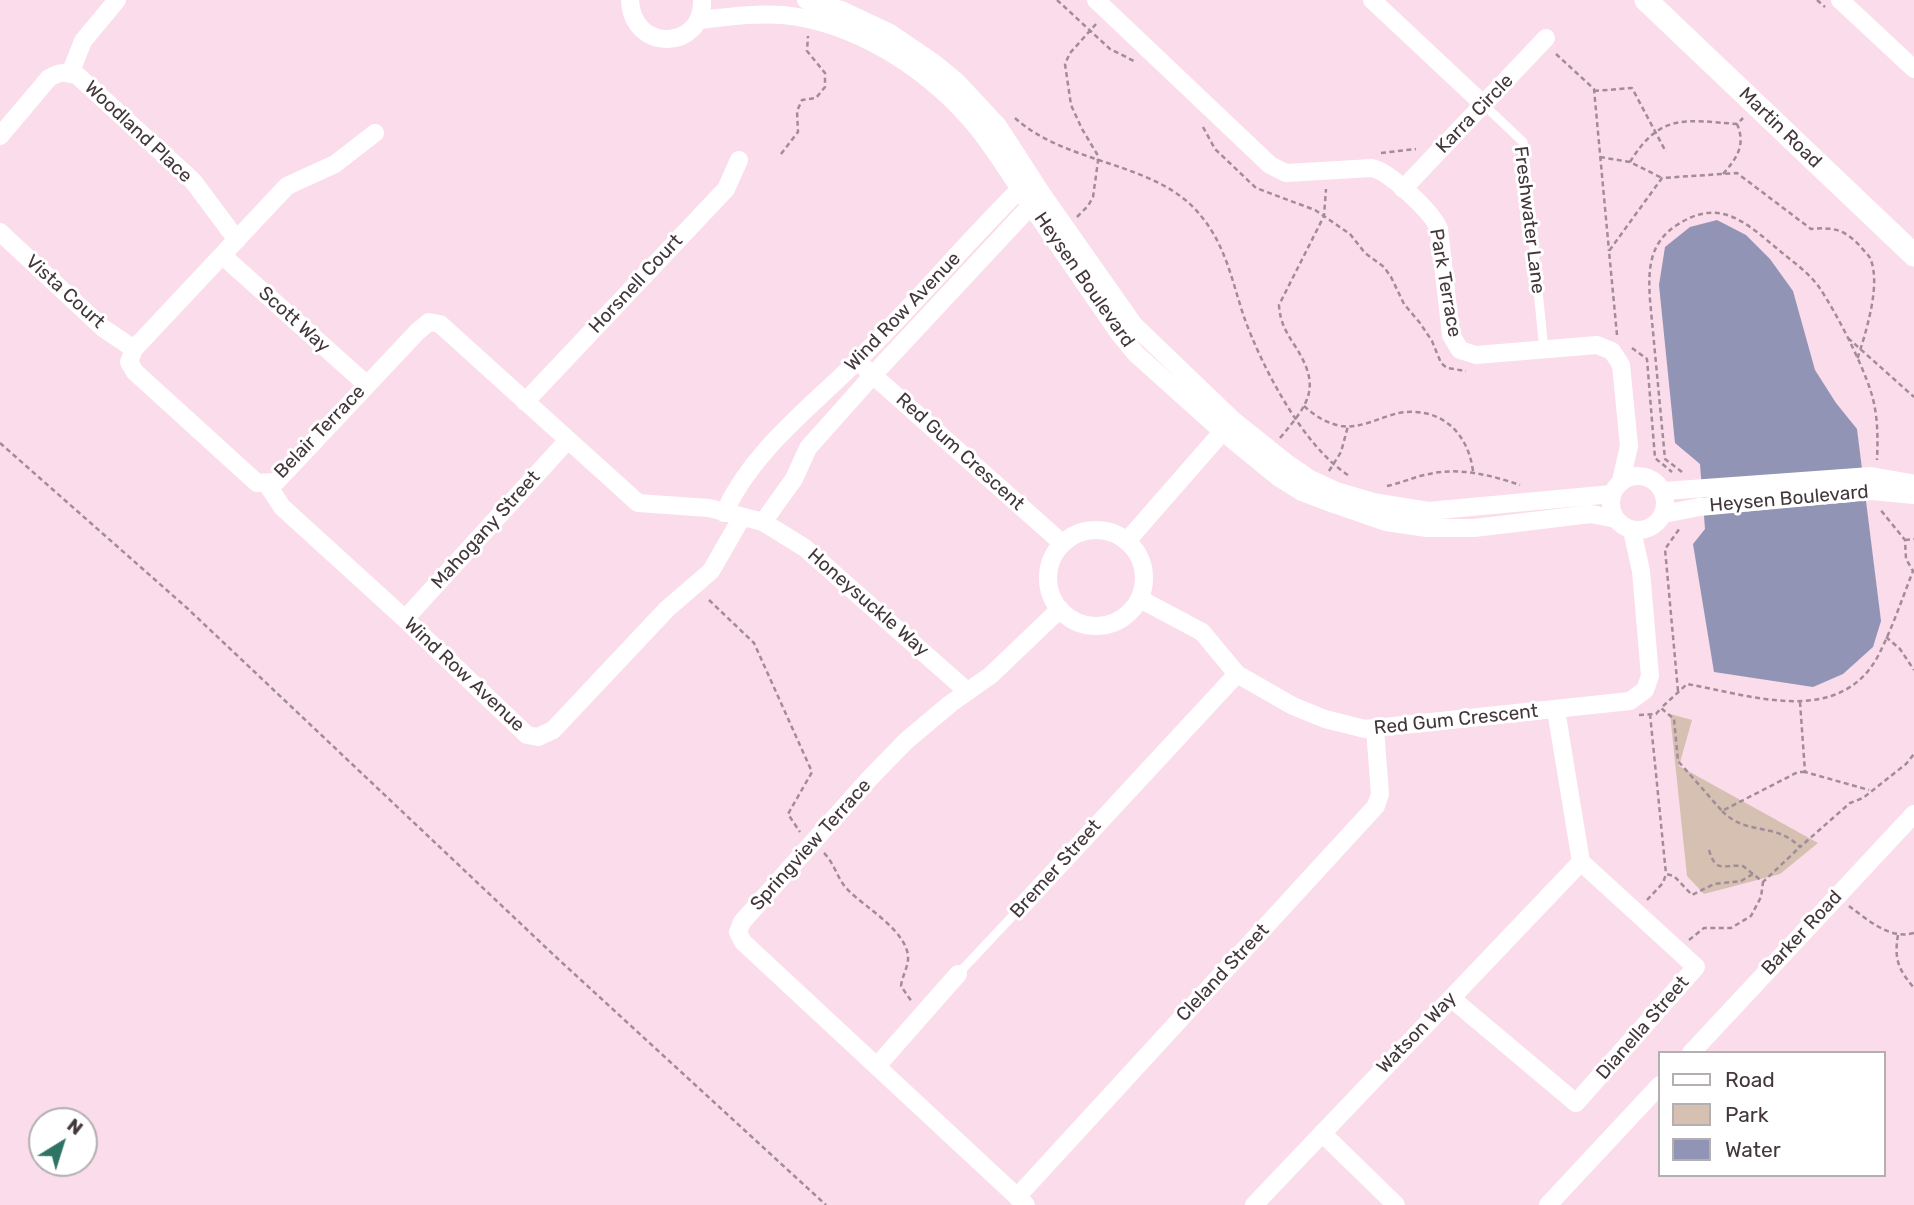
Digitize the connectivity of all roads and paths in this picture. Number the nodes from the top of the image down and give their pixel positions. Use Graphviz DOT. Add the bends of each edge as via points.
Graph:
graph roads {
  1 [pos="117,0"];
  2 [pos="630,0"];
  3 [pos="702,0"];
  4 [pos="806,0"];
  5 [pos="1096,0"];
  6 [pos="1371,0"];
  7 [pos="1646,0"];
  8 [pos="1840,0"];
  9 [pos="698,20"];
  10 [pos="808,36"];
  11 [pos="1086,36"];
  12 [pos="1550,45"];
  13 [pos="1914,69"];
  14 [pos="70,74"];
  15 [pos="1594,91"];
  16 [pos="1755,104"];
  17 [pos="1484,105"];
  18 [pos="1012,115"];
  19 [pos="1017,121"];
  20 [pos="1737,124"];
  21 [pos="1019,130"];
  22 [pos="1654,131"];
  23 [pos="375,133"];
  24 [pos="0,136"];
  25 [pos="1422,146"];
  26 [pos="1382,152"];
  27 [pos="1666,152"];
  28 [pos="781,153"];
  29 [pos="1600,158"];
  30 [pos="739,160"];
  31 [pos="1098,162"];
  32 [pos="1630,162"];
  33 [pos="1327,170"];
  34 [pos="1723,174"];
  35 [pos="1662,178"];
  36 [pos="1026,183"];
  37 [pos="1403,189"];
  38 [pos="1037,200"];
  39 [pos="1064,226"];
  40 [pos="0,232"];
  41 [pos="237,240"];
  42 [pos="1609,251"];
  43 [pos="1914,255"];
  44 [pos="223,256"];
  45 [pos="1411,312"];
  46 [pos="1846,336"];
  47 [pos="1618,338"];
  48 [pos="1625,343"];
  49 [pos="134,349"];
  50 [pos="1861,349"];
  51 [pos="1544,350"];
  52 [pos="1857,360"];
  53 [pos="858,361"];
  54 [pos="1476,370"];
  55 [pos="873,375"];
  56 [pos="366,384"];
  57 [pos="1914,397"];
  58 [pos="525,402"];
  59 [pos="1304,406"];
  60 [pos="1296,419"];
  61 [pos="1228,426"];
  62 [pos="1348,426"];
  63 [pos="1275,433"];
  64 [pos="567,441"];
  65 [pos="0,443"];
  66 [pos="1629,446"];
  67 [pos="1335,465"];
  68 [pos="1320,467"];
  69 [pos="1473,472"];
  70 [pos="1646,476"];
  71 [pos="1345,477"];
  72 [pos="1685,482"];
  73 [pos="267,484"];
  74 [pos="1874,484"];
  75 [pos="1914,484"];
  76 [pos="1388,486"];
  77 [pos="1527,488"];
  78 [pos="1617,488"];
  79 [pos="1664,491"];
  80 [pos="1914,495"];
  81 [pos="724,513"];
  82 [pos="1664,514"];
  83 [pos="742,517"];
  84 [pos="1616,519"];
  85 [pos="763,522"];
  86 [pos="1684,523"];
  87 [pos="1641,529"];
  88 [pos="1914,539"];
  89 [pos="1905,540"];
  90 [pos="1127,541"];
  91 [pos="1062,543"];
  92 [pos="1914,572"];
  93 [pos="1140,599"];
  94 [pos="709,600"];
  95 [pos="1059,609"];
  96 [pos="405,619"];
  97 [pos="1886,637"];
  98 [pos="1914,670"];
  99 [pos="1237,674"];
  100 [pos="967,691"];
  101 [pos="1678,692"];
  102 [pos="1800,702"];
  103 [pos="1661,708"];
  104 [pos="1556,710"];
  105 [pos="1650,715"];
  106 [pos="1637,716"];
  107 [pos="1375,729"];
  108 [pos="1914,754"];
  109 [pos="1805,772"];
  110 [pos="1870,790"];
  111 [pos="1722,811"];
  112 [pos="1914,814"];
  113 [pos="801,834"];
  114 [pos="1800,846"];
  115 [pos="1709,850"];
  116 [pos="824,853"];
  117 [pos="1581,862"];
  118 [pos="1666,874"];
  119 [pos="1753,874"];
  120 [pos="1763,882"];
  121 [pos="1838,896"];
  122 [pos="1644,903"];
  123 [pos="1021,907"];
  124 [pos="1704,928"];
  125 [pos="1914,933"];
  126 [pos="1898,935"];
  127 [pos="958,974"];
  128 [pos="1914,988"];
  129 [pos="1451,998"];
  130 [pos="924,1013"];
  131 [pos="1693,1051"];
  132 [pos="877,1066"];
  133 [pos="1658,1087"];
  134 [pos="1322,1133"];
  135 [pos="1022,1201"];
  136 [pos="826,1205"];
  137 [pos="1254,1205"];
  138 [pos="1396,1205"];
  139 [pos="1548,1205"];
  1 -- 14 [label="street" via="83,41"];
  2 -- 9 [label="street" via="637,25 657,38 681,37"];
  3 -- 9 [label="street"];
  4 -- 36 [label="street, Heysen Boulevard" via="862,19 934,63 986,112"];
  5 -- 33 [label="street, Park Terrace" via="1270,165 1286,173"];
  6 -- 17 [label="street"];
  7 -- 16 [label="street, Martin Road"];
  8 -- 13 [label="street"];
  9 -- 36 [label="street, Heysen Boulevard" via="739,14 784,16 830,26 881,48 920,73 961,110"];
  10 -- 28 [label="path" via="807,51 825,73 825,87 816,98 802,100 797,111 798,132"];
  11 -- 31 [label="path" via="1065,64 1071,105"];
  12 -- 15 [label="path"];
  12 -- 17 [label="street, Karra Circle"];
  14 -- 24 [label="street, Woodland Place" via="59,72 49,78"];
  14 -- 41 [label="street, Woodland Place" via="78,76 193,181"];
  15 -- 22 [label="path" via="1632,88"];
  15 -- 29 [label="path"];
  16 -- 20 [label="path"];
  16 -- 43 [label="street, Martin Road"];
  17 -- 37 [label="street, Karra Circle"];
  17 -- 51 [label="lane, Freshwater Lane" via="1523,142"];
  18 -- 19 [label="path"];
  19 -- 21 [label="path"];
  19 -- 31 [label="path"];
  20 -- 22 [label="path" via="1697,121"];
  20 -- 34 [label="path" via="1742,143"];
  22 -- 27 [label="path"];
  22 -- 32 [label="path"];
  23 -- 41 [label="street" via="335,164 287,186"];
  25 -- 26 [label="path"];
  29 -- 32 [label="path"];
  29 -- 42 [label="path"];
  30 -- 58 [label="street, Horsnell Court" via="726,189"];
  31 -- 39 [label="path" via="1093,197"];
  31 -- 60 [label="path" via="1164,186 1204,219 1227,260 1262,361"];
  32 -- 35 [label="path"];
  33 -- 37 [label="street, Park Terrace" via="1378,169"];
  33 -- 59 [label="path" via="1324,216 1279,305 1284,330 1310,374"];
  34 -- 35 [label="path"];
  34 -- 50 [label="path" via="1737,173 1811,229 1845,233 1870,257 1872,297"];
  35 -- 42 [label="path"];
  36 -- 38 [label="street, Heysen Boulevard"];
  36 -- 53 [label="street, Wind Row Avenue"];
  37 -- 51 [label="street, Park Terrace" via="1439,229 1451,335 1460,350 1476,355"];
  38 -- 39 [label="street, Heysen Boulevard"];
  38 -- 55 [label="street, Wind Row Avenue"];
  38 -- 61 [label="street, Heysen Boulevard" via="1127,343"];
  39 -- 61 [label="street, Heysen Boulevard" via="1134,325"];
  40 -- 49 [label="street, Vista Court" via="103,328"];
  41 -- 44 [label="street"];
  42 -- 47 [label="path"];
  44 -- 49 [label="street"];
  44 -- 56 [label="street, Scott Way"];
  45 -- 54 [label="path" via="1447,368"];
  46 -- 50 [label="path"];
  46 -- 52 [label="path"];
  46 -- 72 [label="path" via="1818,286 1742,220 1712,213 1670,230 1650,259 1648,276 1665,458 1684,474"];
  48 -- 72 [label="path" via="1647,359 1655,458"];
  49 -- 73 [label="street, Belair Terrace" via="129,362 135,372 257,483"];
  50 -- 52 [label="path"];
  50 -- 57 [label="path"];
  51 -- 66 [label="street, Park Terrace" via="1597,345 1612,351 1621,365"];
  52 -- 74 [label="path" via="1872,394 1879,443"];
  53 -- 55 [label="street, Red Gum Crescent"];
  53 -- 81 [label="street, Wind Row Avenue" via="760,457"];
  55 -- 85 [label="street, Wind Row Avenue" via="808,448 794,479"];
  55 -- 91 [label="street, Red Gum Crescent"];
  56 -- 58 [label="street, Belair Terrace" via="429,321 440,324"];
  56 -- 73 [label="street, Belair Terrace" via="276,482"];
  58 -- 64 [label="street, Belair Terrace"];
  59 -- 60 [label="path"];
  59 -- 62 [label="path" via="1327,422"];
  60 -- 63 [label="path" via="1281,439"];
  60 -- 67 [label="path"];
  61 -- 78 [label="street, Heysen Boulevard" via="1336,491 1428,511"];
  61 -- 84 [label="street, Heysen Boulevard" via="1278,477 1302,492 1387,522 1474,528 1591,514"];
  61 -- 90 [label="street"];
  62 -- 67 [label="path"];
  62 -- 69 [label="path" via="1402,413 1430,415 1464,439"];
  64 -- 81 [label="street, Belair Terrace" via="638,503"];
  64 -- 96 [label="street, Mahogany Street"];
  65 -- 136 [label="path" via="187,608"];
  66 -- 70 [label="street"];
  66 -- 78 [label="street"];
  67 -- 68 [label="path" via="1331,472"];
  67 -- 71 [label="path" via="1357,481"];
  69 -- 76 [label="path" via="1430,473"];
  69 -- 77 [label="path"];
  70 -- 78 [label="street" via="1637,475"];
  70 -- 79 [label="street"];
  72 -- 74 [label="street, Heysen Boulevard"];
  72 -- 79 [label="street, Heysen Boulevard"];
  73 -- 96 [label="street, Wind Row Avenue" via="282,507"];
  74 -- 75 [label="street, Heysen Boulevard"];
  74 -- 80 [label="street, Heysen Boulevard"];
  74 -- 82 [label="street, Heysen Boulevard"];
  74 -- 89 [label="path" via="1878,508"];
  78 -- 84 [label="street" via="1612,511"];
  79 -- 82 [label="street"];
  81 -- 83 [label="street, Belair Terrace"];
  82 -- 87 [label="street" via="1655,525"];
  83 -- 85 [label="street, Belair Terrace"];
  83 -- 96 [label="street, Wind Row Avenue" via="711,571 667,609 553,730 538,737 527,735"];
  84 -- 87 [label="street"];
  85 -- 100 [label="street, Honeysuckle Way" via="805,548"];
  86 -- 101 [label="path" via="1665,549"];
  87 -- 104 [label="street, Red Gum Crescent" via="1650,676 1645,690 1630,701"];
  88 -- 89 [label="path"];
  89 -- 92 [label="path" via="1906,559"];
  90 -- 91 [label="street" via="1115,533 1087,530"];
  90 -- 93 [label="street" via="1144,568"];
  91 -- 95 [label="street" via="1053,555 1048,583"];
  92 -- 97 [label="path"];
  93 -- 95 [label="street" via="1118,621 1102,625 1087,625"];
  93 -- 99 [label="street, Red Gum Crescent" via="1202,632"];
  94 -- 113 [label="path" via="754,643 812,772 788,814"];
  95 -- 100 [label="street, Springview Terrace" via="991,675"];
  97 -- 98 [label="path"];
  97 -- 102 [label="path" via="1877,658 1848,689 1823,700"];
  99 -- 107 [label="street, Red Gum Crescent" via="1293,706"];
  99 -- 123 [label="street, Bremer Street"];
  100 -- 132 [label="street, Springview Terrace" via="920,728 869,779 738,932 743,942"];
  101 -- 102 [label="path" via="1687,684"];
  101 -- 103 [label="path"];
  102 -- 109 [label="path"];
  103 -- 105 [label="path"];
  103 -- 111 [label="path" via="1674,719 1678,761"];
  104 -- 107 [label="street, Red Gum Crescent"];
  104 -- 117 [label="street"];
  105 -- 106 [label="path"];
  105 -- 118 [label="path"];
  107 -- 135 [label="street, Cleland Street" via="1380,794 1376,806"];
  108 -- 110 [label="path"];
  109 -- 110 [label="path"];
  109 -- 111 [label="path"];
  110 -- 114 [label="path"];
  111 -- 114 [label="path" via="1737,824 1785,834"];
  112 -- 121 [label="street, Barker Road"];
  114 -- 120 [label="path"];
  115 -- 119 [label="path" via="1714,864 1743,866"];
  116 -- 130 [label="path" via="846,889 881,916 902,943 908,958 901,986"];
  117 -- 129 [label="street, Watson Way"];
  117 -- 129 [label="street, Dianella Street" via="1696,967 1576,1103"];
  118 -- 119 [label="path" via="1692,895"];
  118 -- 122 [label="path"];
  119 -- 120 [label="path"];
  120 -- 124 [label="path" via="1751,916 1731,929"];
  121 -- 126 [label="path" via="1870,922"];
  121 -- 131 [label="street, Barker Road"];
  123 -- 127 [label="lane, Bremer Street"];
  125 -- 126 [label="path"];
  126 -- 128 [label="path" via="1895,951 1901,972"];
  127 -- 130 [label="street, Bremer Street"];
  129 -- 134 [label="street, Watson Way"];
  130 -- 132 [label="street, Bremer Street"];
  132 -- 135 [label="street, Springview Terrace"];
  133 -- 139 [label="street"];
  134 -- 137 [label="street, Watson Way"];
  134 -- 138 [label="street"];
}
